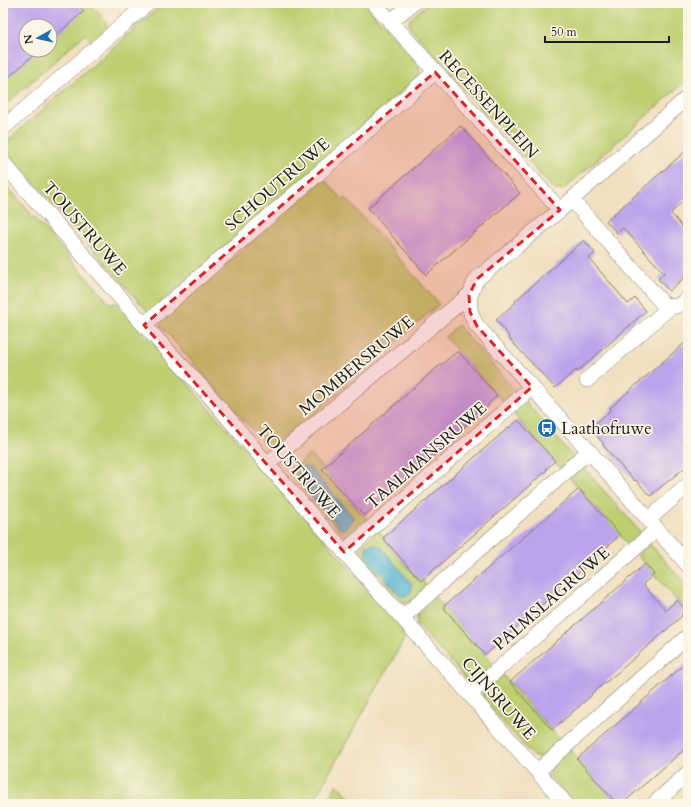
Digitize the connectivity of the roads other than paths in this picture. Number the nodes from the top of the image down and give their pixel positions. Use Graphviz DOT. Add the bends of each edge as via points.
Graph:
graph roads {
  1 [pos="148,3"];
  2 [pos="374,3"];
  3 [pos="412,3"];
  4 [pos="390,22"];
  5 [pos="435,72"];
  6 [pos="688,98"];
  7 [pos="3,128"];
  8 [pos="3,163"];
  9 [pos="572,200"];
  10 [pos="560,210"];
  11 [pos="469,295"];
  12 [pos="688,298"];
  13 [pos="670,307"];
  14 [pos="144,325"];
  15 [pos="587,380"];
  16 [pos="532,387"];
  17 [pos="589,451"];
  18 [pos="267,464"];
  19 [pos="688,485"];
  20 [pos="653,524"];
  21 [pos="344,552"];
  22 [pos="688,565"];
  23 [pos="402,617"];
  24 [pos="688,636"];
  25 [pos="470,694"];
  26 [pos="538,771"];
  27 [pos="688,773"];
  28 [pos="566,804"];
  29 [pos="654,804"];
  1 -- 7 [label="street"];
  2 -- 4 [label="street, RECESSENPLEIN"];
  3 -- 4 [label="street"];
  4 -- 5 [label="street, RECESSENPLEIN"];
  5 -- 10 [label="street, RECESSENPLEIN"];
  5 -- 14 [label="street, SCHOUTRUWE"];
  6 -- 9 [label="street"];
  8 -- 14 [label="street, TOUSTRUWE"];
  9 -- 10 [label="street"];
  9 -- 13 [label="street" via="663,304"];
  10 -- 11 [label="street" via="477,279"];
  11 -- 16 [label="street" via="470,312 477,326"];
  11 -- 18 [label="street, MOMBERSRUWE"];
  12 -- 13 [label="street" via="676,307"];
  13 -- 15 [label="street"];
  14 -- 18 [label="street, TOUSTRUWE" via="208,394"];
  16 -- 17 [label="street"];
  16 -- 21 [label="street, TAALMANSRUWE"];
  17 -- 20 [label="street"];
  17 -- 23 [label="street"];
  18 -- 21 [label="street, TOUSTRUWE"];
  19 -- 20 [label="street, PALMSLAGRUWE"];
  20 -- 22 [label="street"];
  20 -- 25 [label="street, PALMSLAGRUWE"];
  21 -- 23 [label="street, TOUSTRUWE"];
  23 -- 25 [label="street, CIJNSRUWE"];
  24 -- 26 [label="street"];
  25 -- 26 [label="street, CIJNSRUWE"];
  26 -- 28 [label="street, CIJNSRUWE"];
  27 -- 29 [label="street"];
}
